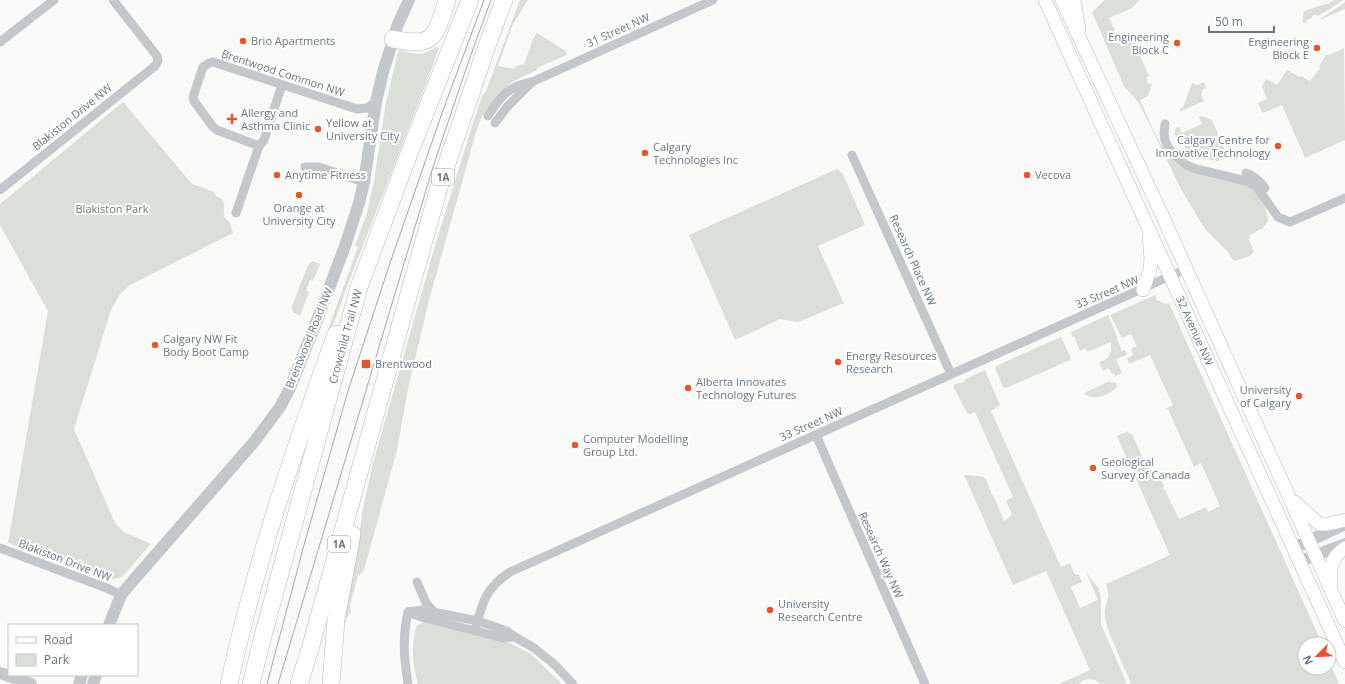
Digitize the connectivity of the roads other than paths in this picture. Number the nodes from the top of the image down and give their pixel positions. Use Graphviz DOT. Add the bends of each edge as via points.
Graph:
graph roads {
  1 [pos="54,0"];
  2 [pos="112,0"];
  3 [pos="409,0"];
  4 [pos="447,0"];
  5 [pos="470,0"];
  6 [pos="504,0"];
  7 [pos="713,0"];
  8 [pos="1045,0"];
  9 [pos="1062,0"];
  10 [pos="1074,0"];
  11 [pos="393,39"];
  12 [pos="0,42"];
  13 [pos="1081,43"];
  14 [pos="532,82"];
  15 [pos="282,85"];
  16 [pos="376,102"];
  17 [pos="488,116"];
  18 [pos="495,123"];
  19 [pos="1165,124"];
  20 [pos="259,146"];
  21 [pos="852,155"];
  22 [pos="305,167"];
  23 [pos="1246,173"];
  24 [pos="364,182"];
  25 [pos="0,190"];
  26 [pos="1345,198"];
  27 [pos="1273,209"];
  28 [pos="236,213"];
  29 [pos="1148,225"];
  30 [pos="1186,269"];
  31 [pos="1171,277"];
  32 [pos="359,287"];
  33 [pos="1143,290"];
  34 [pos="951,374"];
  35 [pos="816,435"];
  36 [pos="356,481"];
  37 [pos="1291,498"];
  38 [pos="1345,520"];
  39 [pos="1345,524"];
  40 [pos="1310,540"];
  41 [pos="1345,544"];
  42 [pos="0,548"];
  43 [pos="1294,548"];
  44 [pos="1345,548"];
  45 [pos="1316,555"];
  46 [pos="1300,561"];
  47 [pos="417,582"];
  48 [pos="1331,589"];
  49 [pos="122,595"];
  50 [pos="408,612"];
  51 [pos="435,613"];
  52 [pos="478,621"];
  53 [pos="1345,621"];
  54 [pos="109,624"];
  55 [pos="475,631"];
  56 [pos="515,637"];
  57 [pos="1345,662"];
  58 [pos="8,676"];
  59 [pos="31,684"];
  60 [pos="229,684"];
  61 [pos="251,684"];
  62 [pos="298,684"];
  63 [pos="331,684"];
  64 [pos="408,684"];
  65 [pos="573,684"];
  66 [pos="925,684"];
  1 -- 12 [label="street"];
  2 -- 25 [label="street, Blakiston Drive NW" via="157,56 158,61"];
  3 -- 11 [label="street, Brentwood Road NW"];
  4 -- 11 [label="highway" via="435,32 429,39 420,42"];
  5 -- 32 [label="highway, Crowchild Trail NW"];
  6 -- 36 [label="highway, 1A" via="440,184"];
  7 -- 14 [label="street, 31 Street NW"];
  8 -- 29 [label="main road, 32 Avenue NW"];
  9 -- 13 [label="main road, 32 Avenue NW"];
  10 -- 13 [label="main road"];
  11 -- 16 [label="street, Brentwood Road NW"];
  13 -- 30 [label="main road, 32 Avenue NW"];
  14 -- 17 [label="street, 31 Street NW" via="518,85 504,95"];
  14 -- 18 [label="street, 31 Street NW"];
  15 -- 16 [label="street, Brentwood Common NW" via="356,109 367,108"];
  15 -- 20 [label="street" via="264,140"];
  15 -- 20 [label="street, Brentwood Common NW" via="213,62 203,67 193,97 195,104 217,130"];
  16 -- 24 [label="street, Brentwood Road NW"];
  19 -- 27 [label="street" via="1165,140 1177,158 1196,169 1251,183 1262,192"];
  20 -- 28 [label="street"];
  21 -- 34 [label="street, Research Place NW"];
  22 -- 24 [label="street" via="319,167"];
  23 -- 27 [label="street" via="1261,182"];
  24 -- 49 [label="street, Brentwood Road NW" via="345,246 290,388 280,407 254,442"];
  26 -- 27 [label="street" via="1290,222 1278,217"];
  29 -- 31 [label="main road, 32 Avenue NW"];
  29 -- 33 [label="main road" via="1151,264"];
  30 -- 31 [label="street, 33 Street NW"];
  30 -- 37 [label="main road, 32 Avenue NW"];
  31 -- 33 [label="street, 33 Street NW"];
  31 -- 43 [label="main road, 32 Avenue NW"];
  32 -- 60 [label="highway" via="337,330 279,497"];
  32 -- 61 [label="highway, Crowchild Trail NW"];
  33 -- 34 [label="street, 33 Street NW"];
  34 -- 35 [label="street, 33 Street NW"];
  35 -- 52 [label="street, 33 Street NW" via="510,572 491,588 482,604"];
  35 -- 66 [label="street, Research Way NW"];
  36 -- 62 [label="highway, 1A"];
  36 -- 63 [label="highway" via="358,500 336,620"];
  37 -- 38 [label="main road" via="1319,524"];
  37 -- 40 [label="main road, 32 Avenue NW"];
  39 -- 40 [label="street"];
  40 -- 43 [label="street"];
  40 -- 45 [label="main road, 32 Avenue NW"];
  41 -- 45 [label="street"];
  42 -- 49 [label="street, Blakiston Drive NW"];
  43 -- 46 [label="main road, 32 Avenue NW"];
  44 -- 48 [label="main road" via="1331,563"];
  45 -- 46 [label="street"];
  45 -- 48 [label="main road, 32 Avenue NW"];
  46 -- 57 [label="main road, 32 Avenue NW"];
  47 -- 51 [label="street" via="426,603"];
  48 -- 53 [label="main road, 32 Avenue NW"];
  49 -- 54 [label="street, Brentwood Road NW"];
  50 -- 51 [label="street" via="421,610"];
  50 -- 55 [label="street"];
  50 -- 64 [label="street" via="404,630"];
  51 -- 52 [label="street"];
  52 -- 55 [label="street, 33 Street NW"];
  52 -- 56 [label="street" via="507,631"];
  55 -- 56 [label="street" via="503,638"];
  56 -- 65 [label="street" via="554,664"];
  58 -- 59 [label="street"];
}
